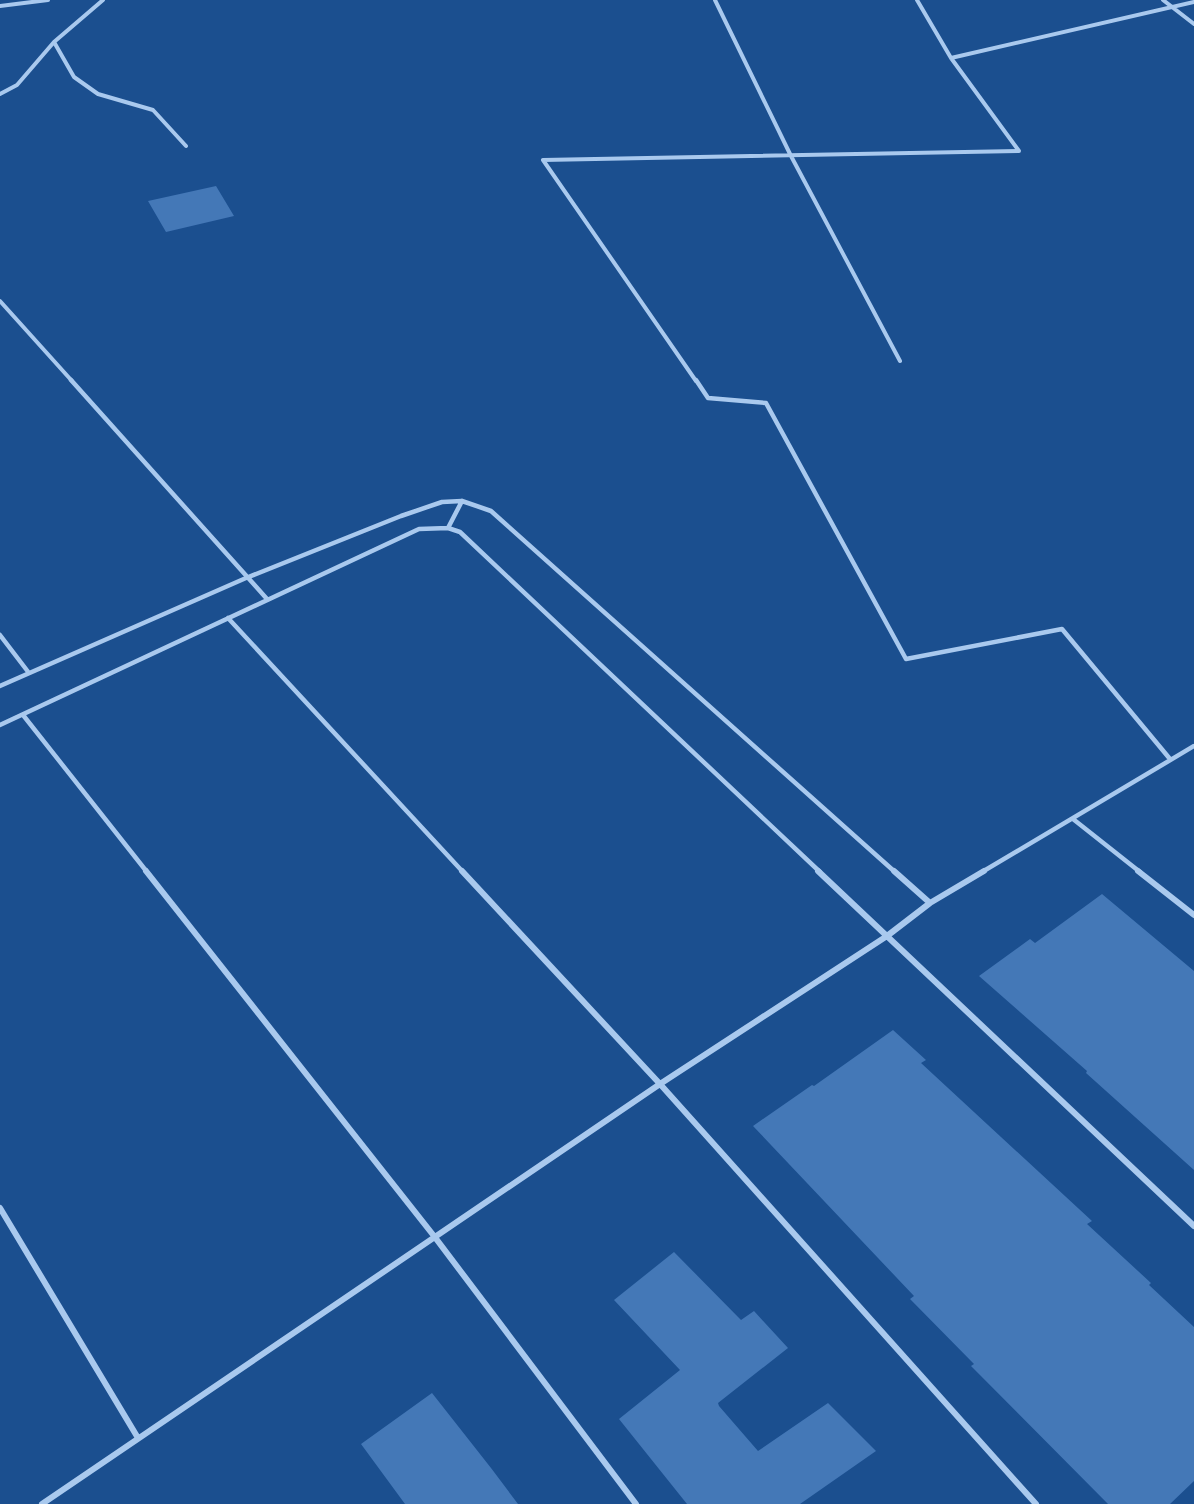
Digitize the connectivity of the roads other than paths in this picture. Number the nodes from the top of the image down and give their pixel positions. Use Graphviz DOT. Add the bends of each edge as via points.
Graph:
graph roads {
  1 [pos="48,0"];
  2 [pos="103,0"];
  3 [pos="715,0"];
  4 [pos="917,0"];
  5 [pos="1163,0"];
  6 [pos="1194,2"];
  7 [pos="0,6"];
  8 [pos="1171,7"];
  9 [pos="1194,24"];
  10 [pos="54,42"];
  11 [pos="951,58"];
  12 [pos="0,94"];
  13 [pos="186,146"];
  14 [pos="791,156"];
  15 [pos="0,301"];
  16 [pos="900,361"];
  17 [pos="462,501"];
  18 [pos="448,528"];
  19 [pos="246,578"];
  20 [pos="267,599"];
  21 [pos="228,618"];
  22 [pos="0,635"];
  23 [pos="29,673"];
  24 [pos="0,686"];
  25 [pos="23,715"];
  26 [pos="0,725"];
  27 [pos="1194,746"];
  28 [pos="1170,759"];
  29 [pos="1073,819"];
  30 [pos="930,903"];
  31 [pos="1194,915"];
  32 [pos="887,936"];
  33 [pos="660,1084"];
  34 [pos="0,1208"];
  35 [pos="1194,1226"];
  36 [pos="434,1236"];
  37 [pos="138,1438"];
  38 [pos="42,1504"];
  39 [pos="636,1504"];
  40 [pos="1036,1504"];
  1 -- 7 [label="street"];
  2 -- 10 [label="street"];
  3 -- 14 [label="street"];
  4 -- 11 [label="street"];
  5 -- 8 [label="street"];
  6 -- 8 [label="street"];
  8 -- 9 [label="street"];
  8 -- 11 [label="street"];
  10 -- 12 [label="street" via="17,85"];
  10 -- 13 [label="street" via="74,77 98,94 152,110"];
  11 -- 14 [label="street" via="1019,151"];
  14 -- 16 [label="street"];
  14 -- 28 [label="street" via="543,160 708,398 766,404 906,659 1062,629"];
  15 -- 19 [label="street"];
  17 -- 18 [label="street"];
  17 -- 19 [label="street" via="442,502 401,516"];
  17 -- 30 [label="street" via="490,511"];
  18 -- 20 [label="street" via="419,529"];
  18 -- 32 [label="street" via="460,532"];
  19 -- 20 [label="street"];
  19 -- 23 [label="street"];
  20 -- 21 [label="street"];
  21 -- 25 [label="street"];
  21 -- 33 [label="street"];
  22 -- 23 [label="street"];
  23 -- 24 [label="street"];
  25 -- 26 [label="street"];
  25 -- 36 [label="street"];
  27 -- 28 [label="street"];
  28 -- 29 [label="street"];
  29 -- 30 [label="street"];
  29 -- 31 [label="street"];
  30 -- 32 [label="street"];
  32 -- 33 [label="street"];
  32 -- 35 [label="street"];
  33 -- 36 [label="street"];
  33 -- 40 [label="street"];
  34 -- 37 [label="street"];
  36 -- 37 [label="street"];
  36 -- 39 [label="street"];
  37 -- 38 [label="street"];
}
